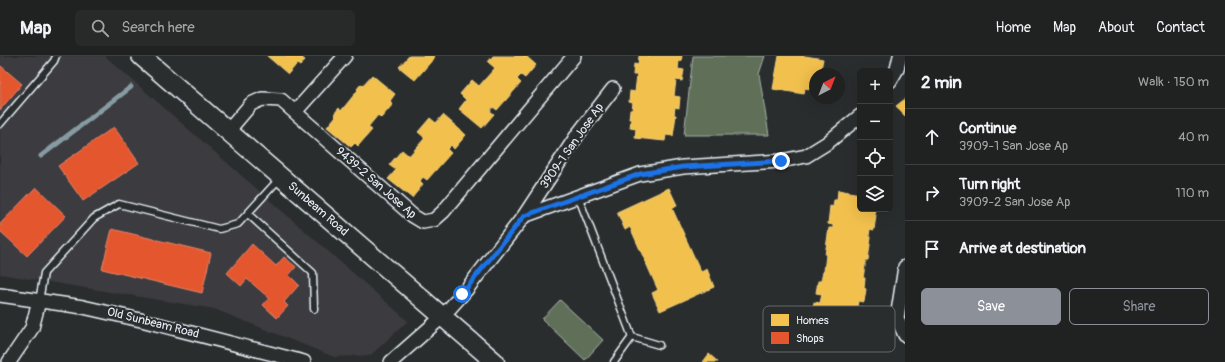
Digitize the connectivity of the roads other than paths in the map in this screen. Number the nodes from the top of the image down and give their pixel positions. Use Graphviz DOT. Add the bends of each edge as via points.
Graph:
graph roads {
  1 [pos="56,56"];
  2 [pos="141,56"];
  3 [pos="345,56"];
  4 [pos="574,56"];
  5 [pos="900,56"];
  6 [pos="893,76"];
  7 [pos="613,89"];
  8 [pos="295,112"];
  9 [pos="857,118"];
  10 [pos="0,124"];
  11 [pos="228,131"];
  12 [pos="281,177"];
  13 [pos="578,196"];
  14 [pos="248,214"];
  15 [pos="524,216"];
  16 [pos="905,267"];
  17 [pos="0,295"];
  18 [pos="39,300"];
  19 [pos="314,309"];
  20 [pos="442,317"];
  21 [pos="905,335"];
  22 [pos="632,337"];
  23 [pos="660,345"];
  24 [pos="268,357"];
  25 [pos="9,362"];
  26 [pos="304,362"];
  27 [pos="391,362"];
  28 [pos="494,362"];
  29 [pos="614,362"];
  1 -- 10 [label="lane"];
  2 -- 11 [label="street, Sunbeam Road"];
  3 -- 8 [label="street"];
  4 -- 8 [label="street, 9439-2 San Jose Ap" via="434,220 423,222 413,216"];
  5 -- 6 [label="street"];
  7 -- 15 [label="street, 3909-1 San Jose Ap" via="578,134"];
  8 -- 11 [label="street, 9439-2 San Jose Ap" via="281,100 262,98 251,104"];
  9 -- 13 [label="street" via="806,156 781,161 683,167 640,174"];
  11 -- 12 [label="street, Sunbeam Road"];
  12 -- 14 [label="lane"];
  12 -- 20 [label="street, Sunbeam Road"];
  13 -- 15 [label="street"];
  13 -- 22 [label="lane"];
  14 -- 18 [label="lane" via="238,224 219,229 119,204 94,218 44,273"];
  14 -- 19 [label="lane" via="313,273"];
  15 -- 20 [label="street, 3909-1 San Jose Ap"];
  16 -- 21 [label="street" via="897,318"];
  17 -- 18 [label="street, Old Sunbeam Road"];
  18 -- 24 [label="street, Old Sunbeam Road" via="145,321"];
  18 -- 25 [label="street" via="32,328"];
  20 -- 27 [label="street"];
  20 -- 28 [label="street, Sunbeam Road"];
  22 -- 23 [label="lane"];
  22 -- 29 [label="lane"];
  24 -- 26 [label="street, Old Sunbeam Road"];
}
